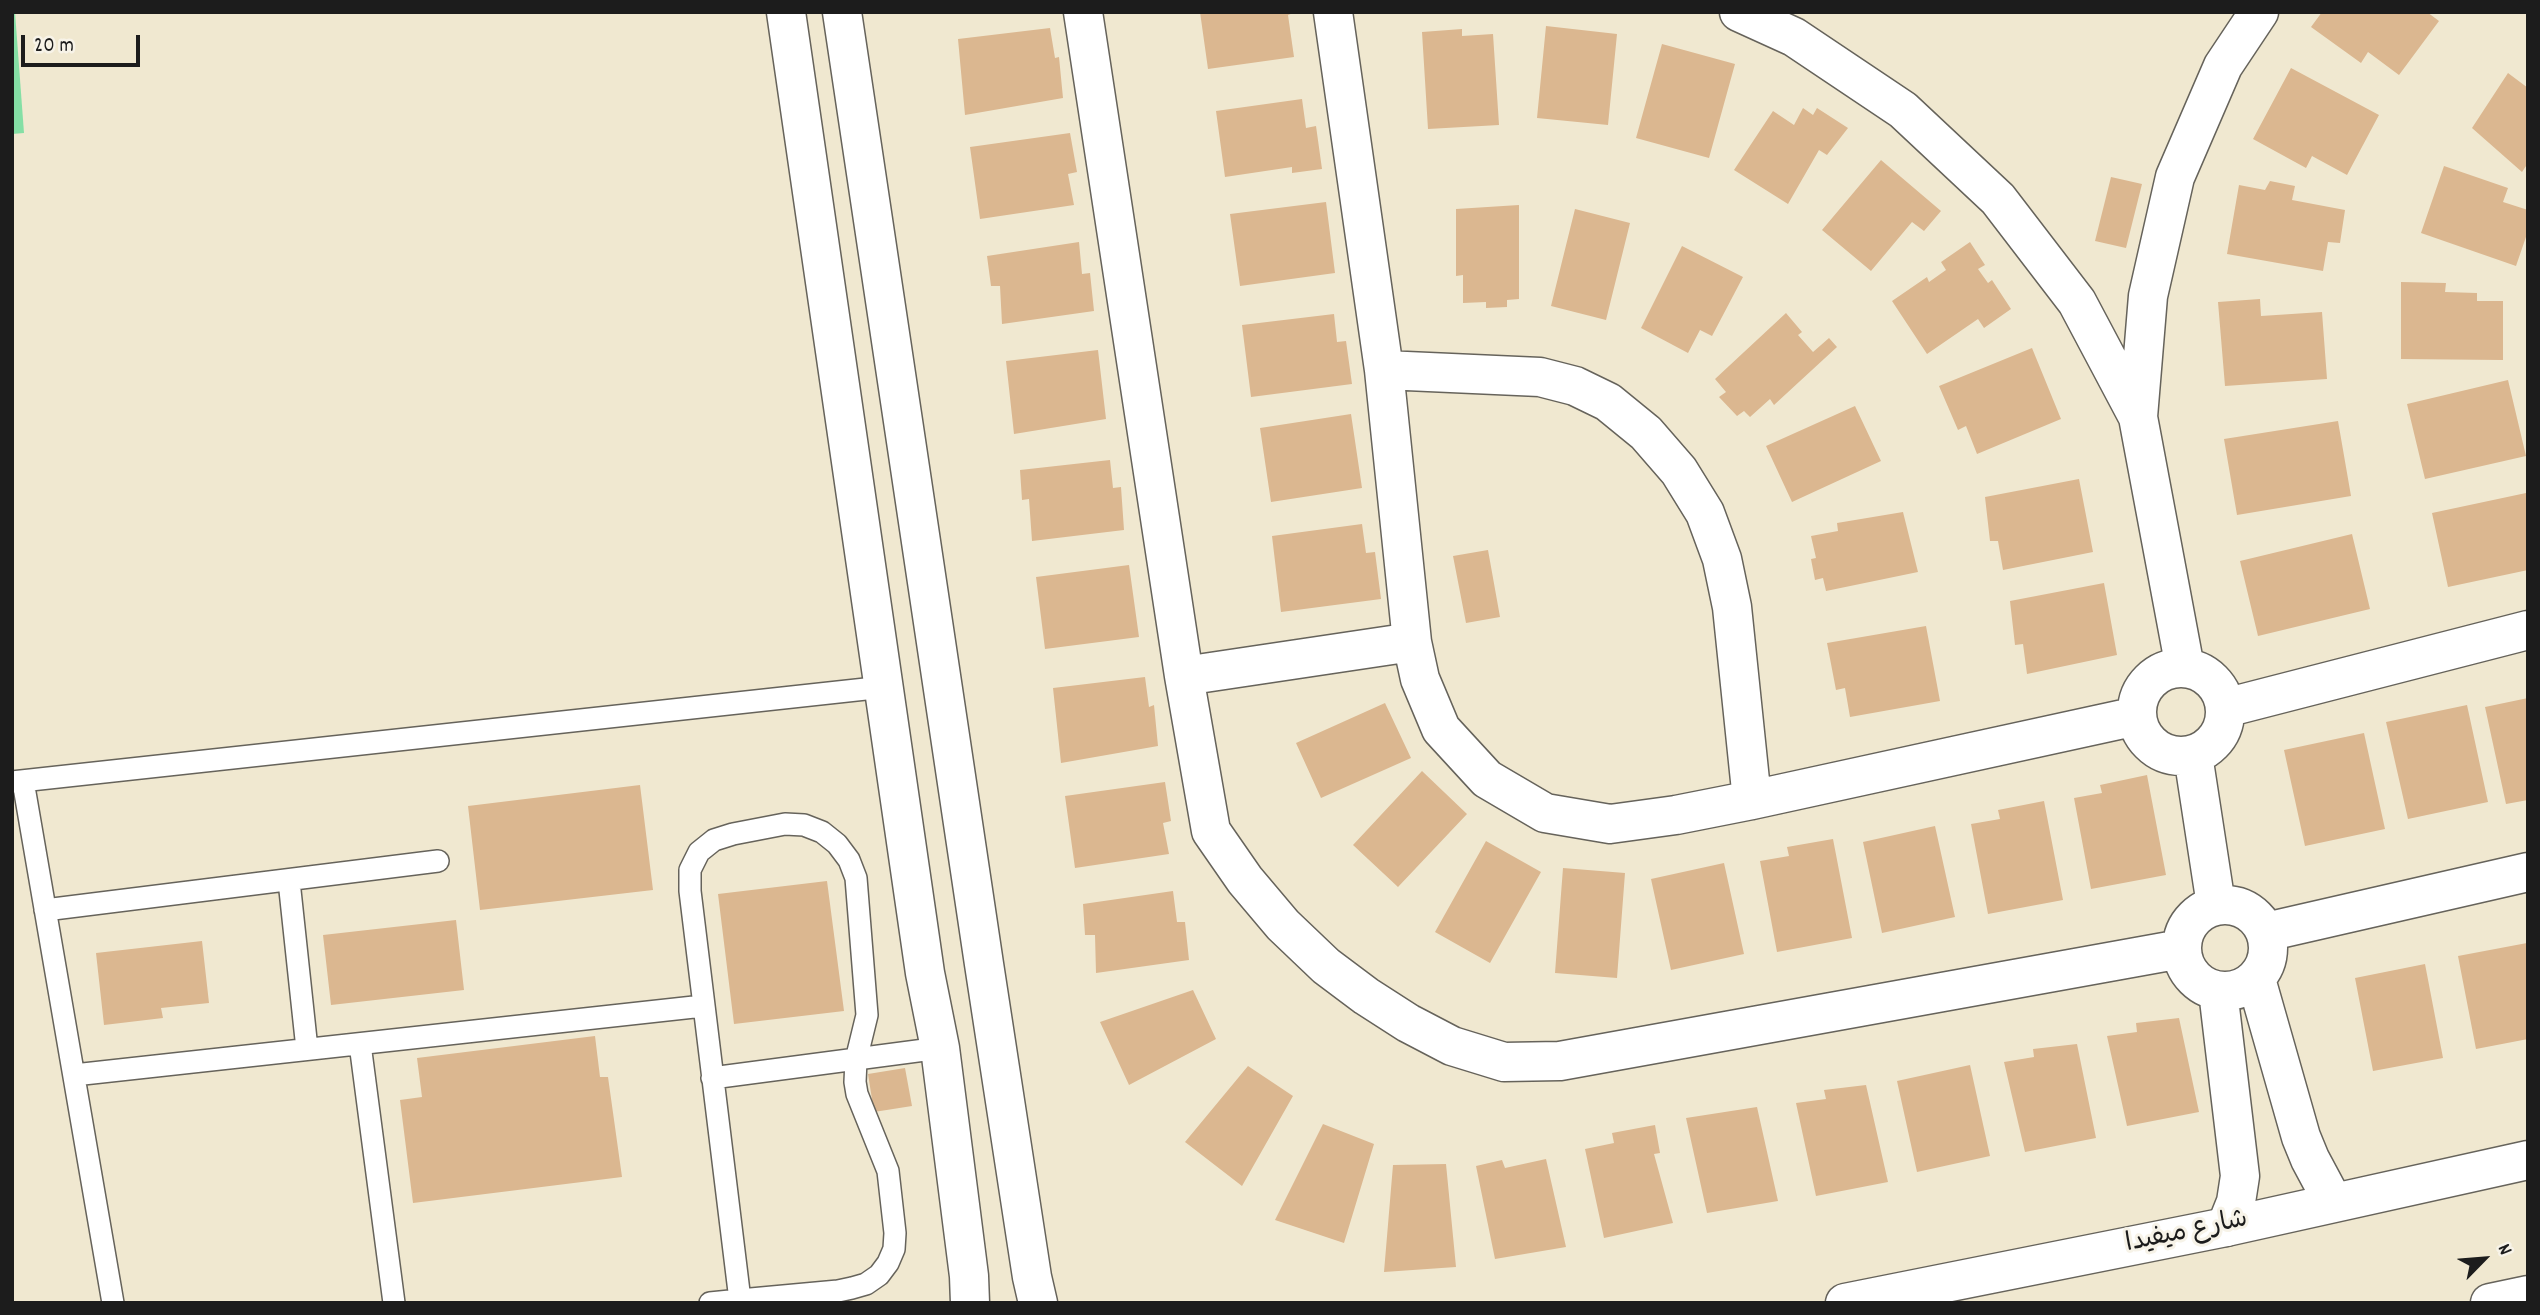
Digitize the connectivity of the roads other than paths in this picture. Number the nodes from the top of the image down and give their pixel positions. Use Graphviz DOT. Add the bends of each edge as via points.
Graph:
graph roads {
  1 [pos="786,12"];
  2 [pos="842,12"];
  3 [pos="1083,12"];
  4 [pos="1334,12"];
  5 [pos="1739,12"];
  6 [pos="2259,12"];
  7 [pos="1384,370"];
  8 [pos="2138,417"];
  9 [pos="2528,630"];
  10 [pos="1412,642"];
  11 [pos="2185,668"];
  12 [pos="1184,676"];
  13 [pos="884,687"];
  14 [pos="2225,708"];
  15 [pos="2137,716"];
  16 [pos="2193,755"];
  17 [pos="17,781"];
  18 [pos="1752,800"];
  19 [pos="438,861"];
  20 [pos="2528,872"];
  21 [pos="289,881"];
  22 [pos="2216,905"];
  23 [pos="45,910"];
  24 [pos="2266,932"];
  25 [pos="2181,949"];
  26 [pos="984,964"];
  27 [pos="925,972"];
  28 [pos="2256,979"];
  29 [pos="2218,991"];
  30 [pos="703,1006"];
  31 [pos="360,1044"];
  32 [pos="940,1048"];
  33 [pos="307,1049"];
  34 [pos="856,1060"];
  35 [pos="74,1074"];
  36 [pos="712,1078"];
  37 [pos="2528,1160"];
  38 [pos="2333,1202"];
  39 [pos="2226,1227"];
  40 [pos="2528,1295"];
  41 [pos="740,1300"];
  42 [pos="113,1303"];
  43 [pos="394,1303"];
  44 [pos="710,1303"];
  45 [pos="970,1303"];
  46 [pos="1038,1303"];
  47 [pos="1844,1303"];
  48 [pos="2490,1303"];
  1 -- 13 [label="street"];
  2 -- 26 [label="street"];
  3 -- 12 [label="street"];
  4 -- 7 [label="street"];
  5 -- 8 [label="street" via="1794,37 1903,110 1998,199 2077,302"];
  6 -- 8 [label="street" via="2223,66 2175,177 2148,296"];
  7 -- 10 [label="street"];
  7 -- 18 [label="street" via="1540,377 1575,386 1608,402 1646,433 1679,471 1704,513 1723,559"];
  8 -- 11 [label="street"];
  9 -- 14 [label="street"];
  10 -- 12 [label="street"];
  10 -- 18 [label="street" via="1420,679 1441,729 1487,779 1545,813 1610,824"];
  11 -- 14 [label="street" via="2212,680"];
  11 -- 15 [label="street" via="2169,669 2144,687"];
  12 -- 25 [label="street" via="1211,831 1245,880 1283,925 1366,996 1452,1046 1504,1062 1560,1061"];
  13 -- 17 [label="lane"];
  13 -- 27 [label="street"];
  14 -- 16 [label="street" via="2218,737"];
  15 -- 16 [label="street" via="2150,744 2178,757"];
  15 -- 18 [label="street"];
  16 -- 22 [label="street"];
  17 -- 23 [label="lane"];
  19 -- 21 [label="lane"];
  20 -- 24 [label="street"];
  21 -- 23 [label="lane"];
  21 -- 33 [label="lane"];
  22 -- 24 [label="street" via="2245,910"];
  22 -- 25 [label="street" via="2190,921"];
  23 -- 35 [label="lane"];
  24 -- 28 [label="street" via="2268,957"];
  25 -- 29 [label="street" via="2192,977"];
  26 -- 27 [label="street"];
  26 -- 46 [label="street"];
  27 -- 32 [label="street"];
  28 -- 29 [label="street" via="2245,987"];
  28 -- 38 [label="street" via="2301,1137"];
  29 -- 39 [label="street" via="2240,1176"];
  30 -- 31 [label="lane"];
  30 -- 34 [label="lane" via="690,891 690,870 699,852 714,840 733,834 804,825 837,844 856,878 867,1015"];
  30 -- 36 [label="lane"];
  31 -- 33 [label="lane"];
  31 -- 43 [label="lane"];
  32 -- 34 [label="lane"];
  32 -- 45 [label="street"];
  33 -- 35 [label="lane"];
  34 -- 36 [label="lane"];
  34 -- 41 [label="lane" via="857,1094 888,1171 895,1233 888,1263 879,1275 852,1288"];
  35 -- 42 [label="lane"];
  36 -- 41 [label="lane"];
  37 -- 38 [label="street, شارع ميفيدا"];
  38 -- 39 [label="street, شارع ميفيدا"];
  39 -- 47 [label="street, شارع ميفيدا"];
  40 -- 48 [label="street"];
  41 -- 44 [label="lane"];
}
